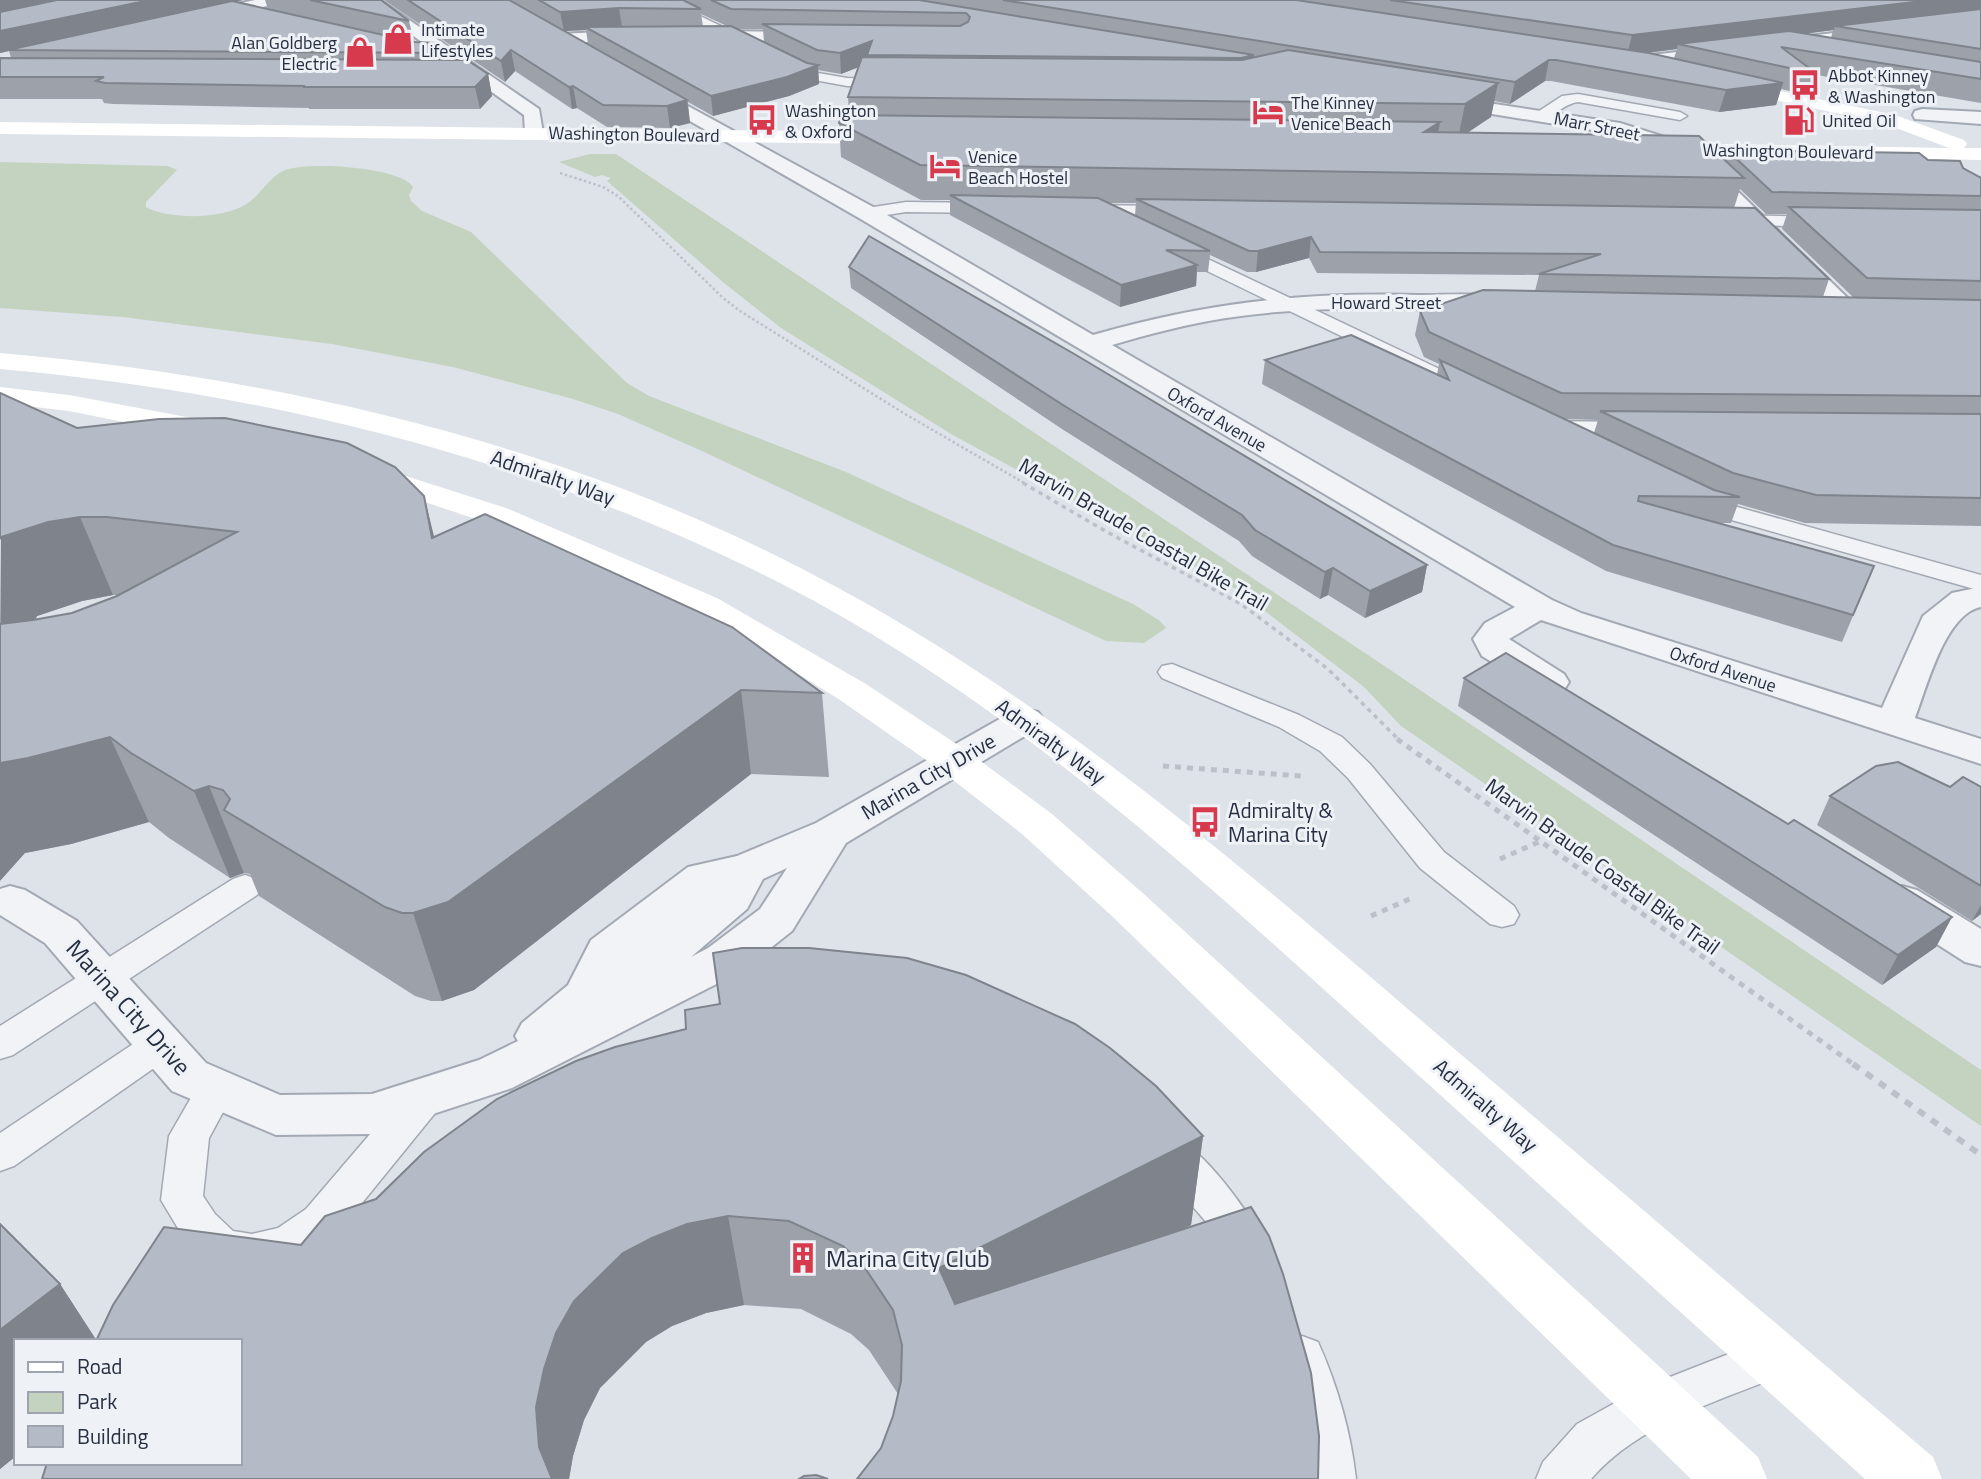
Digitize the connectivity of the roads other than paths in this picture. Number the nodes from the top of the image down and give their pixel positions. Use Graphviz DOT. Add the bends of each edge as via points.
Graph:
graph roads {
  1 [pos="198,0"];
  2 [pos="275,0"];
  3 [pos="370,0"];
  4 [pos="658,0"];
  5 [pos="237,9"];
  6 [pos="276,18"];
  7 [pos="187,20"];
  8 [pos="1981,20"];
  9 [pos="649,36"];
  10 [pos="689,36"];
  11 [pos="730,36"];
  12 [pos="839,37"];
  13 [pos="1775,44"];
  14 [pos="406,47"];
  15 [pos="447,52"];
  16 [pos="583,53"];
  17 [pos="1823,53"];
  18 [pos="1646,66"];
  19 [pos="476,74"];
  20 [pos="1676,75"];
  21 [pos="457,76"];
  22 [pos="1711,76"];
  23 [pos="629,79"];
  24 [pos="901,83"];
  25 [pos="1419,97"];
  26 [pos="1487,109"];
  27 [pos="1540,115"];
  28 [pos="1922,115"];
  29 [pos="1680,116"];
  30 [pos="1981,118"];
  31 [pos="0,128"];
  32 [pos="534,133"];
  33 [pos="732,136"];
  34 [pos="1535,136"];
  35 [pos="913,138"];
  36 [pos="1980,147"];
  37 [pos="1620,148"];
  38 [pos="1684,149"];
  39 [pos="1941,153"];
  40 [pos="1966,171"];
  41 [pos="1002,208"];
  42 [pos="1069,209"];
  43 [pos="1097,210"];
  44 [pos="1193,211"];
  45 [pos="867,213"];
  46 [pos="1715,220"];
  47 [pos="1755,221"];
  48 [pos="1848,223"];
  49 [pos="1290,304"];
  50 [pos="1516,304"];
  51 [pos="1822,312"];
  52 [pos="1850,312"];
  53 [pos="1876,313"];
  54 [pos="1088,344"];
  55 [pos="0,361"];
  56 [pos="1457,385"];
  57 [pos="0,395"];
  58 [pos="1654,429"];
  59 [pos="230,436"];
  60 [pos="1593,451"];
  61 [pos="334,463"];
  62 [pos="1678,491"];
  63 [pos="1981,583"];
  64 [pos="1981,597"];
  65 [pos="1540,607"];
  66 [pos="1172,671"];
  67 [pos="1578,699"];
  68 [pos="1025,720"];
  69 [pos="1894,724"];
  70 [pos="1981,752"];
  71 [pos="953,760"];
  72 [pos="831,833"];
  73 [pos="1874,883"];
  74 [pos="245,887"];
  75 [pos="10,901"];
  76 [pos="1502,915"];
  77 [pos="1981,950"];
  78 [pos="102,979"];
  79 [pos="161,1044"];
  80 [pos="0,1045"];
  81 [pos="495,1074"];
  82 [pos="217,1088"];
  83 [pos="426,1096"];
  84 [pos="1143,1125"];
  85 [pos="0,1154"];
  86 [pos="1264,1276"];
  87 [pos="1290,1321"];
  88 [pos="1772,1358"];
  89 [pos="1658,1404"];
  90 [pos="1332,1479"];
  91 [pos="1560,1479"];
  92 [pos="1736,1479"];
  93 [pos="1911,1479"];
  1 -- 5 [label="street"];
  2 -- 5 [label="street"];
  3 -- 15 [label="street"];
  4 -- 11 [label="lane"];
  5 -- 6 [label="street"];
  5 -- 7 [label="street"];
  8 -- 13 [label="street"];
  9 -- 16 [label="street" via="554,36"];
  10 -- 11 [label="street"];
  11 -- 12 [label="street"];
  11 -- 24 [label="lane" via="814,76"];
  13 -- 17 [label="lane"];
  13 -- 18 [label="street" via="1621,62"];
  14 -- 15 [label="street"];
  15 -- 19 [label="street"];
  18 -- 20 [label="street"];
  18 -- 22 [label="street"];
  19 -- 21 [label="lane"];
  19 -- 32 [label="street" via="533,113"];
  22 -- 28 [label="street" via="1860,99"];
  22 -- 36 [label="street"];
  23 -- 33 [label="street, Oxford Avenue"];
  25 -- 26 [label="street, Marr Street"];
  26 -- 27 [label="street, Marr Street"];
  26 -- 34 [label="street, Marr Street" via="1513,117"];
  27 -- 29 [label="lane" via="1567,99 1578,98"];
  27 -- 38 [label="street, Marr Street" via="1642,134"];
  28 -- 30 [label="street"];
  28 -- 36 [label="street"];
  31 -- 32 [label="street, Washington Boulevard"];
  32 -- 33 [label="street, Washington Boulevard"];
  33 -- 35 [label="street, Washington Boulevard"];
  33 -- 45 [label="street, Oxford Avenue"];
  36 -- 39 [label="street, Washington Boulevard"];
  37 -- 38 [label="street, Washington Boulevard"];
  38 -- 39 [label="street, Washington Boulevard"];
  38 -- 47 [label="street, Marr Street"];
  39 -- 40 [label="lane"];
  41 -- 45 [label="lane" via="906,207"];
  42 -- 43 [label="lane"];
  43 -- 44 [label="lane"];
  43 -- 49 [label="lane"];
  45 -- 54 [label="street, Oxford Avenue"];
  46 -- 47 [label="lane"];
  47 -- 48 [label="lane"];
  47 -- 52 [label="street, Marr Street"];
  49 -- 50 [label="street, Howard Street"];
  49 -- 54 [label="street, Howard Street" via="1189,317"];
  49 -- 56 [label="lane"];
  51 -- 52 [label="street"];
  52 -- 53 [label="street"];
  54 -- 65 [label="street, Oxford Avenue"];
  55 -- 68 [label="street, Admiralty Way" via="298,403 550,473 670,520 797,579 924,652"];
  57 -- 59 [label="street" via="100,419 192,425"];
  58 -- 60 [label="lane" via="1538,425"];
  61 -- 71 [label="street" via="495,515 705,606 853,692"];
  62 -- 63 [label="lane" via="1715,508"];
  64 -- 69 [label="street" via="1965,600 1935,623"];
  65 -- 67 [label="street" via="1497,630 1491,639 1495,648"];
  65 -- 69 [label="street, Oxford Avenue"];
  66 -- 76 [label="lane" via="1331,744 1432,860"];
  68 -- 71 [label="street, Marina City Drive"];
  68 -- 88 [label="street, Admiralty Way" via="1098,774 1312,953"];
  69 -- 70 [label="street, Oxford Avenue"];
  71 -- 72 [label="street, Marina City Drive"];
  71 -- 89 [label="street" via="1037,824 1129,906"];
  72 -- 81 [label="street, Marina City Drive" via="746,869 732,898 637,976 586,996"];
  72 -- 81 [label="street, Marina City Drive" via="743,966"];
  73 -- 77 [label="street"];
  74 -- 78 [label="lane"];
  75 -- 78 [label="street, Marina City Drive" via="61,932"];
  78 -- 79 [label="street, Marina City Drive"];
  78 -- 80 [label="lane"];
  79 -- 82 [label="street, Marina City Drive" via="189,1077"];
  79 -- 85 [label="lane"];
  81 -- 83 [label="street, Marina City Drive"];
  82 -- 83 [label="street, Marina City Drive" via="276,1115 372,1114"];
  82 -- 83 [label="lane" via="189,1136 183,1200 200,1227 222,1248 252,1253 289,1244 321,1222"];
  84 -- 86 [label="lane" via="1222,1210"];
  87 -- 90 [label="lane" via="1311,1381"];
  88 -- 89 [label="lane"];
  88 -- 93 [label="street, Admiralty Way"];
  89 -- 91 [label="lane" via="1594,1440"];
  89 -- 92 [label="street"];
}
